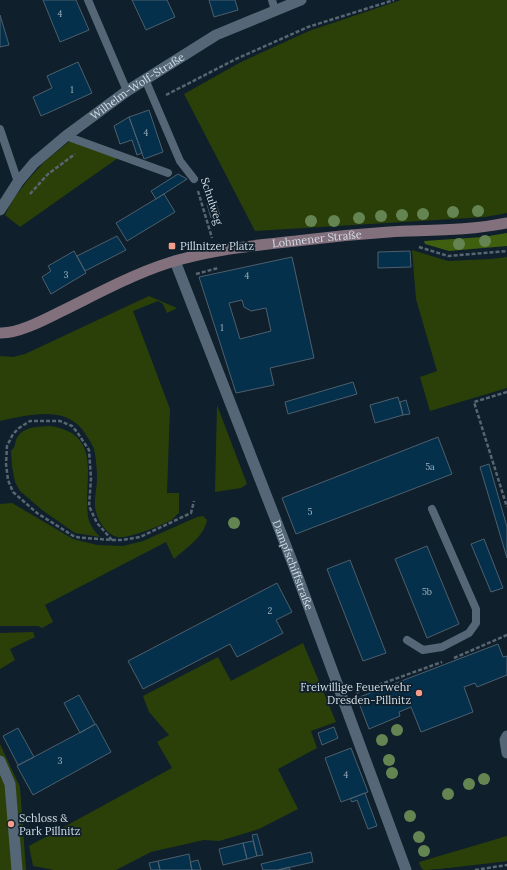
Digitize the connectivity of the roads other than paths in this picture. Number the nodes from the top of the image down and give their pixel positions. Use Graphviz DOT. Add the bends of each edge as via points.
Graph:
graph roads {
  1 [pos="88,0"];
  2 [pos="301,0"];
  3 [pos="273,5"];
  4 [pos="145,79"];
  5 [pos="126,91"];
  6 [pos="0,129"];
  7 [pos="66,136"];
  8 [pos="168,172"];
  9 [pos="194,179"];
  10 [pos="18,182"];
  11 [pos="0,210"];
  12 [pos="507,223"];
  13 [pos="175,261"];
  14 [pos="0,333"];
  15 [pos="432,508"];
  16 [pos="407,640"];
  17 [pos="507,736"];
  18 [pos="507,753"];
  19 [pos="0,761"];
  20 [pos="17,870"];
  21 [pos="406,870"];
  1 -- 5 [label="lane"];
  2 -- 3 [label="street, Wilhelm-Wolf-Straße"];
  3 -- 4 [label="street, Wilhelm-Wolf-Straße" via="216,35"];
  4 -- 5 [label="street, Wilhelm-Wolf-Straße"];
  4 -- 9 [label="lane, Schulweg" via="180,161"];
  5 -- 7 [label="street, Wilhelm-Wolf-Straße"];
  6 -- 10 [label="lane"];
  7 -- 8 [label="lane"];
  7 -- 10 [label="street, Wilhelm-Wolf-Straße" via="34,163"];
  10 -- 11 [label="street, Wilhelm-Wolf-Straße"];
  12 -- 13 [label="main road, Lohmener Straße" via="488,227 389,232 271,243 216,251"];
  13 -- 14 [label="main road, Lohmener Straße" via="138,275 32,325"];
  13 -- 21 [label="street, Dampfschiffstraße" via="293,564"];
  15 -- 16 [label="lane" via="476,609 476,623 469,633 442,647 423,650"];
  17 -- 18 [label="street"];
  19 -- 20 [label="street" via="10,784"];
}
